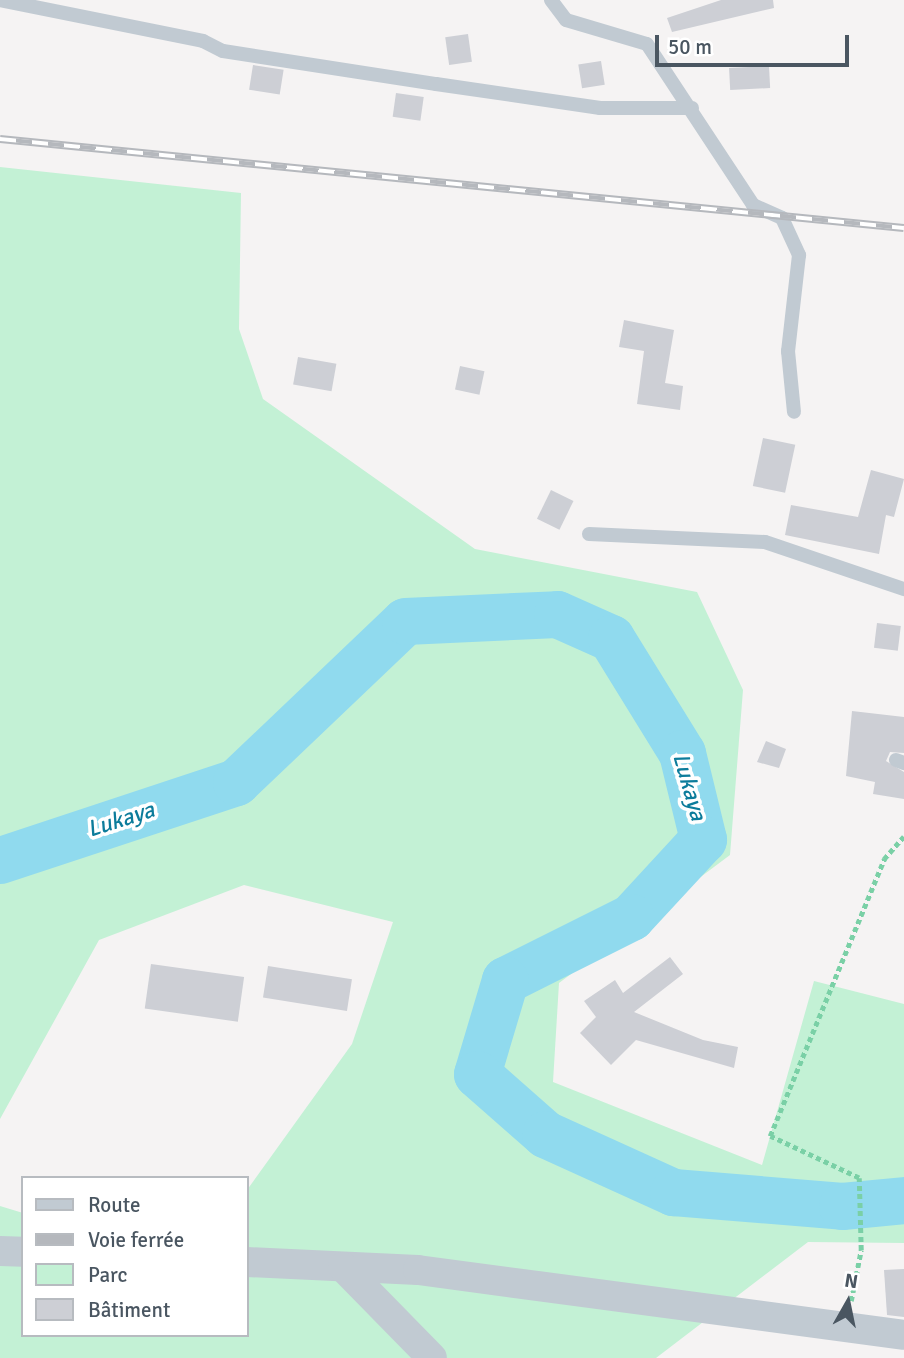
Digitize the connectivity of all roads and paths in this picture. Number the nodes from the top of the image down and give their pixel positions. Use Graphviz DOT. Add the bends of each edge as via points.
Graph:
graph roads {
  1 [pos="0,0"];
  2 [pos="551,0"];
  3 [pos="692,108"];
  4 [pos="794,412"];
  5 [pos="589,534"];
  6 [pos="904,589"];
  7 [pos="904,836"];
  8 [pos="0,1251"];
  9 [pos="21,1252"];
  10 [pos="248,1262"];
  11 [pos="343,1267"];
  12 [pos="845,1326"];
  13 [pos="904,1335"];
  14 [pos="432,1358"];
  1 -- 3 [label="lane" via="203,41 223,51 600,108"];
  2 -- 3 [label="lane" via="566,20 647,44"];
  3 -- 4 [label="lane" via="753,205 782,218 799,248 788,351"];
  5 -- 6 [label="lane" via="765,542"];
  7 -- 12 [label="path" via="884,859 770,1136 859,1178 861,1250"];
  8 -- 9 [label="street"];
  10 -- 11 [label="street"];
  11 -- 12 [label="street" via="418,1270"];
  11 -- 14 [label="street"];
  12 -- 13 [label="street"];
}
